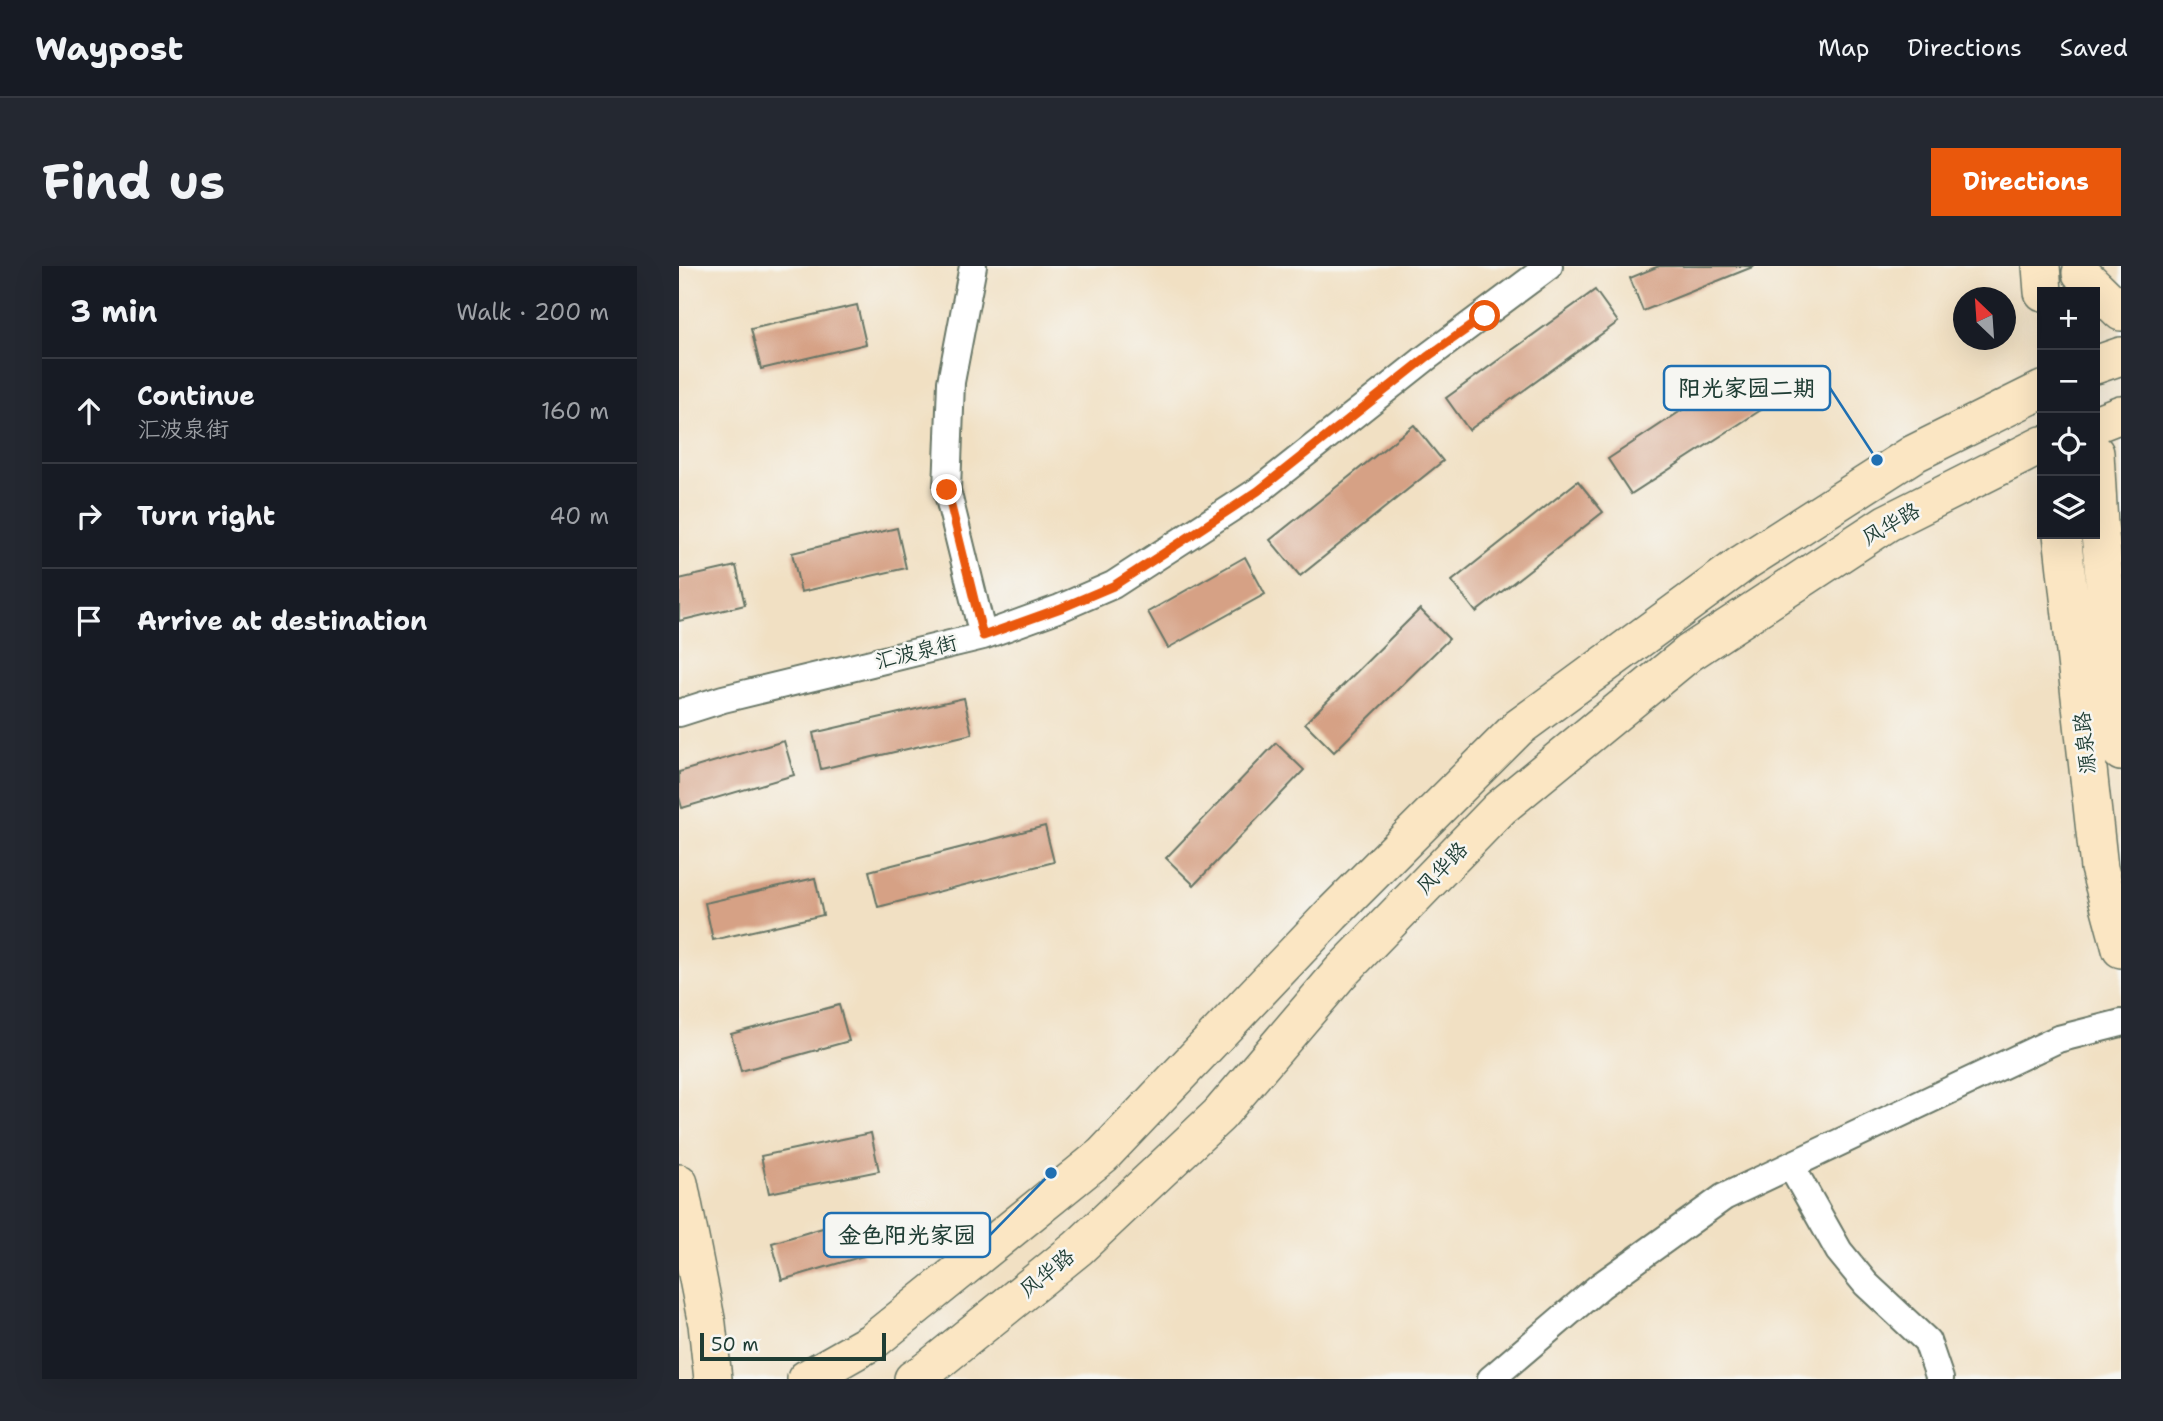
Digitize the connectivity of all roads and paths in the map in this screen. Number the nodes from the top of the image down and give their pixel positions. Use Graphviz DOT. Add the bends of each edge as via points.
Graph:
graph roads {
  1 [pos="973,266"];
  2 [pos="1549,266"];
  3 [pos="2041,266"];
  4 [pos="2081,277"];
  5 [pos="2043,287"];
  6 [pos="2121,312"];
  7 [pos="2121,356"];
  8 [pos="2100,363"];
  9 [pos="2037,392"];
  10 [pos="2121,414"];
  11 [pos="2100,422"];
  12 [pos="2037,448"];
  13 [pos="2096,476"];
  14 [pos="2063,539"];
  15 [pos="983,636"];
  16 [pos="679,713"];
  17 [pos="2121,752"];
  18 [pos="2121,950"];
  19 [pos="2121,1023"];
  20 [pos="1791,1166"];
  21 [pos="679,1183"];
  22 [pos="686,1256"];
  23 [pos="713,1379"];
  24 [pos="807,1379"];
  25 [pos="913,1379"];
  26 [pos="1491,1379"];
  27 [pos="1940,1379"];
  1 -- 15 [label="street" via="951,382 947,490"];
  2 -- 15 [label="street, 汇波泉街" via="1258,491 1181,542 1113,586"];
  3 -- 5 [label="street"];
  4 -- 6 [label="street"];
  7 -- 8 [label="street"];
  9 -- 24 [label="street" via="1913,454 1867,483 1744,563 1518,728 1332,914 1103,1155 873,1341"];
  10 -- 11 [label="street"];
  12 -- 25 [label="street, 风华路" via="1887,523 1689,653 1511,799 1340,973 1219,1115 1078,1248"];
  13 -- 17 [label="street, 源泉路"];
  14 -- 18 [label="street, 源泉路" via="2099,868"];
  15 -- 16 [label="street, 汇波泉街"];
  19 -- 20 [label="street" via="2058,1039"];
  20 -- 26 [label="street" via="1724,1197 1600,1286"];
  20 -- 27 [label="street" via="1839,1251 1866,1284 1927,1341"];
  21 -- 22 [label="street"];
  22 -- 23 [label="street" via="707,1324"];
}
